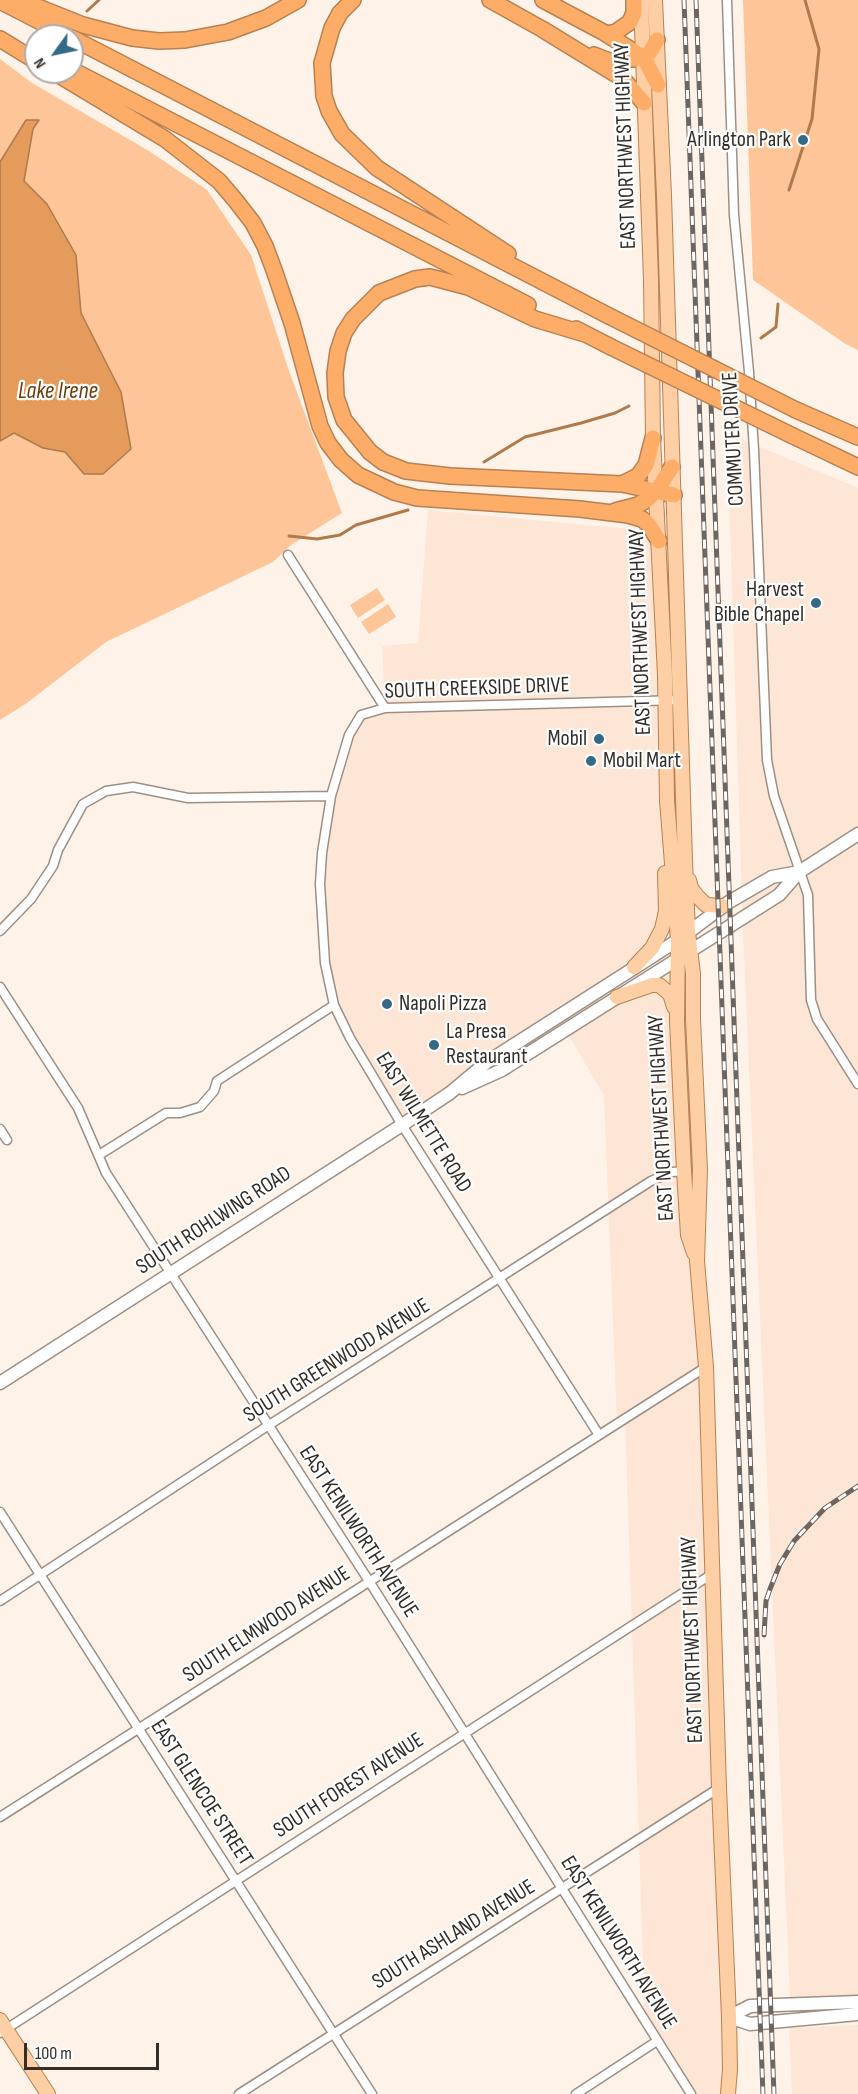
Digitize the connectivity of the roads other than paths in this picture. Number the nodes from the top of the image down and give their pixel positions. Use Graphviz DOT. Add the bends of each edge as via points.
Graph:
graph roads {
  1 [pos="20,0"];
  2 [pos="298,0"];
  3 [pos="353,0"];
  4 [pos="490,0"];
  5 [pos="543,0"];
  6 [pos="634,0"];
  7 [pos="641,0"];
  8 [pos="655,0"];
  9 [pos="727,0"];
  10 [pos="0,1"];
  11 [pos="45,24"];
  12 [pos="0,33"];
  13 [pos="606,34"];
  14 [pos="0,39"];
  15 [pos="561,40"];
  16 [pos="657,40"];
  17 [pos="84,44"];
  18 [pos="24,46"];
  19 [pos="24,54"];
  20 [pos="644,58"];
  21 [pos="84,76"];
  22 [pos="74,84"];
  23 [pos="658,85"];
  24 [pos="644,103"];
  25 [pos="579,299"];
  26 [pos="585,334"];
  27 [pos="858,437"];
  28 [pos="653,438"];
  29 [pos="672,467"];
  30 [pos="858,467"];
  31 [pos="622,484"];
  32 [pos="657,490"];
  33 [pos="674,495"];
  34 [pos="609,512"];
  35 [pos="659,541"];
  36 [pos="288,555"];
  37 [pos="665,700"];
  38 [pos="681,700"];
  39 [pos="385,708"];
  40 [pos="331,796"];
  41 [pos="667,800"];
  42 [pos="858,834"];
  43 [pos="685,860"];
  44 [pos="799,872"];
  45 [pos="723,906"];
  46 [pos="0,931"];
  47 [pos="683,936"];
  48 [pos="684,953"];
  49 [pos="634,967"];
  50 [pos="0,987"];
  51 [pos="617,997"];
  52 [pos="334,1005"];
  53 [pos="677,1021"];
  54 [pos="858,1083"];
  55 [pos="450,1093"];
  56 [pos="402,1125"];
  57 [pos="0,1129"];
  58 [pos="7,1140"];
  59 [pos="99,1155"];
  60 [pos="700,1170"];
  61 [pos="684,1171"];
  62 [pos="697,1261"];
  63 [pos="171,1274"];
  64 [pos="500,1278"];
  65 [pos="706,1367"];
  66 [pos="0,1383"];
  67 [pos="269,1425"];
  68 [pos="599,1435"];
  69 [pos="0,1512"];
  70 [pos="712,1574"];
  71 [pos="40,1576"];
  72 [pos="369,1581"];
  73 [pos="0,1601"];
  74 [pos="138,1729"];
  75 [pos="465,1733"];
  76 [pos="719,1788"];
  77 [pos="0,1817"];
  78 [pos="236,1881"];
  79 [pos="561,1887"];
  80 [pos="858,2002"];
  81 [pos="858,2014"];
  82 [pos="729,2017"];
  83 [pos="2,2027"];
  84 [pos="333,2033"];
  85 [pos="657,2041"];
  86 [pos="48,2094"];
  87 [pos="238,2094"];
  88 [pos="372,2094"];
  89 [pos="576,2094"];
  90 [pos="691,2094"];
  91 [pos="728,2094"];
  1 -- 2 [label="highway" via="83,25 159,41 228,32"];
  3 -- 25 [label="highway" via="332,28 322,63 324,96 342,134 377,168"];
  4 -- 15 [label="highway"];
  5 -- 13 [label="highway"];
  6 -- 13 [label="highway" via="630,22"];
  7 -- 20 [label="main road, EAST NORTHWEST HIGHWAY"];
  8 -- 16 [label="main road, EAST NORTHWEST HIGHWAY"];
  9 -- 44 [label="street, COMMUTER DRIVE" via="734,215 754,450 767,760 774,796"];
  10 -- 11 [label="highway"];
  12 -- 18 [label="highway"];
  13 -- 20 [label="highway"];
  14 -- 19 [label="highway"];
  15 -- 20 [label="highway" via="609,61"];
  15 -- 24 [label="highway" via="622,78"];
  16 -- 20 [label="highway"];
  16 -- 23 [label="main road, EAST NORTHWEST HIGHWAY"];
  17 -- 25 [label="highway"];
  20 -- 23 [label="highway"];
  20 -- 24 [label="main road, EAST NORTHWEST HIGHWAY"];
  21 -- 26 [label="highway"];
  22 -- 34 [label="highway" via="165,139 219,181 253,223 292,322 320,426 341,460 358,475 417,498"];
  23 -- 29 [label="main road, EAST NORTHWEST HIGHWAY"];
  24 -- 28 [label="main road, EAST NORTHWEST HIGHWAY"];
  25 -- 27 [label="highway, bridge" via="796,410"];
  26 -- 30 [label="highway, bridge"];
  26 -- 31 [label="highway" via="535,319 468,287 430,277 415,279 379,293 353,319 338,351 336,396 344,420 357,438 376,458 396,468 450,476"];
  28 -- 31 [label="highway" via="646,465 638,476"];
  28 -- 32 [label="main road, EAST NORTHWEST HIGHWAY"];
  29 -- 32 [label="highway"];
  29 -- 33 [label="main road, EAST NORTHWEST HIGHWAY"];
  31 -- 32 [label="highway"];
  32 -- 33 [label="highway"];
  32 -- 34 [label="highway" via="638,505"];
  32 -- 35 [label="main road, EAST NORTHWEST HIGHWAY"];
  33 -- 38 [label="main road, EAST NORTHWEST HIGHWAY"];
  34 -- 35 [label="highway" via="642,519"];
  35 -- 37 [label="main road, EAST NORTHWEST HIGHWAY"];
  36 -- 39 [label="street"];
  37 -- 38 [label="street, SOUTH CREEKSIDE DRIVE"];
  37 -- 39 [label="street, SOUTH CREEKSIDE DRIVE"];
  37 -- 41 [label="main road, EAST NORTHWEST HIGHWAY"];
  38 -- 43 [label="main road, EAST NORTHWEST HIGHWAY"];
  39 -- 40 [label="street, SOUTH CREEKSIDE DRIVE" via="361,715 349,735"];
  40 -- 46 [label="street" via="188,798 133,787 106,791 83,804 31,899"];
  40 -- 52 [label="street, EAST WILMETTE ROAD" via="320,884 325,963"];
  41 -- 47 [label="main road, EAST NORTHWEST HIGHWAY"];
  41 -- 49 [label="main road" via="662,814 665,919 659,938"];
  42 -- 44 [label="street"];
  43 -- 45 [label="main road" via="691,888 697,896 706,905"];
  43 -- 47 [label="main road, EAST NORTHWEST HIGHWAY"];
  44 -- 45 [label="street, SOUTH ROHLWING ROAD" via="772,877"];
  44 -- 48 [label="street, SOUTH ROHLWING ROAD" via="778,895"];
  44 -- 54 [label="street, COMMUTER DRIVE" via="808,895 811,1000 818,1019"];
  45 -- 47 [label="street, SOUTH ROHLWING ROAD"];
  47 -- 48 [label="main road, EAST NORTHWEST HIGHWAY"];
  47 -- 49 [label="street, SOUTH ROHLWING ROAD"];
  48 -- 51 [label="street, SOUTH ROHLWING ROAD"];
  48 -- 53 [label="main road, EAST NORTHWEST HIGHWAY"];
  48 -- 60 [label="main road, EAST NORTHWEST HIGHWAY" via="693,974"];
  49 -- 55 [label="street, SOUTH ROHLWING ROAD" via="487,1062"];
  50 -- 59 [label="street, EAST KENILWORTH AVENUE" via="78,1108"];
  51 -- 53 [label="main road" via="659,985 670,994"];
  51 -- 55 [label="street, SOUTH ROHLWING ROAD" via="502,1070"];
  52 -- 56 [label="street, EAST WILMETTE ROAD"];
  52 -- 59 [label="street" via="217,1081 200,1107 166,1113"];
  53 -- 61 [label="main road, EAST NORTHWEST HIGHWAY"];
  55 -- 56 [label="street, SOUTH ROHLWING ROAD"];
  56 -- 63 [label="street, SOUTH ROHLWING ROAD"];
  56 -- 64 [label="street, EAST WILMETTE ROAD"];
  57 -- 58 [label="street"];
  59 -- 63 [label="street, EAST KENILWORTH AVENUE" via="106,1173"];
  60 -- 61 [label="street, SOUTH GREENWOOD AVENUE"];
  60 -- 62 [label="main road, EAST NORTHWEST HIGHWAY"];
  61 -- 62 [label="main road, EAST NORTHWEST HIGHWAY" via="688,1234"];
  61 -- 64 [label="street, SOUTH GREENWOOD AVENUE" via="651,1181"];
  62 -- 65 [label="main road, EAST NORTHWEST HIGHWAY"];
  63 -- 66 [label="street, SOUTH ROHLWING ROAD"];
  63 -- 67 [label="street, EAST KENILWORTH AVENUE"];
  64 -- 67 [label="street, SOUTH GREENWOOD AVENUE"];
  64 -- 68 [label="street, EAST WILMETTE ROAD"];
  65 -- 68 [label="street, SOUTH ELMWOOD AVENUE"];
  65 -- 70 [label="main road, EAST NORTHWEST HIGHWAY"];
  67 -- 71 [label="street, SOUTH GREENWOOD AVENUE"];
  67 -- 72 [label="street, EAST KENILWORTH AVENUE"];
  68 -- 72 [label="street, SOUTH ELMWOOD AVENUE"];
  69 -- 71 [label="street, EAST GLENCOE STREET"];
  70 -- 75 [label="street, SOUTH FOREST AVENUE"];
  70 -- 76 [label="main road, EAST NORTHWEST HIGHWAY"];
  71 -- 73 [label="street, SOUTH GREENWOOD AVENUE"];
  71 -- 74 [label="street, EAST GLENCOE STREET"];
  72 -- 74 [label="street, SOUTH ELMWOOD AVENUE"];
  72 -- 75 [label="street, EAST KENILWORTH AVENUE"];
  74 -- 77 [label="street, SOUTH ELMWOOD AVENUE"];
  74 -- 78 [label="street, EAST GLENCOE STREET"];
  75 -- 78 [label="street, SOUTH FOREST AVENUE"];
  75 -- 79 [label="street, EAST KENILWORTH AVENUE"];
  76 -- 79 [label="street, SOUTH ASHLAND AVENUE"];
  76 -- 82 [label="main road, EAST NORTHWEST HIGHWAY"];
  78 -- 83 [label="street, SOUTH FOREST AVENUE"];
  78 -- 84 [label="street, EAST GLENCOE STREET"];
  79 -- 84 [label="street, SOUTH ASHLAND AVENUE"];
  79 -- 85 [label="street, EAST KENILWORTH AVENUE"];
  80 -- 82 [label="street" via="750,2006"];
  81 -- 82 [label="street" via="750,2024"];
  82 -- 91 [label="main road, EAST NORTHWEST HIGHWAY"];
  83 -- 86 [label="main road"];
  84 -- 87 [label="street, SOUTH ASHLAND AVENUE"];
  84 -- 88 [label="street, EAST GLENCOE STREET"];
  85 -- 89 [label="street"];
  85 -- 90 [label="street, EAST KENILWORTH AVENUE"];
}
